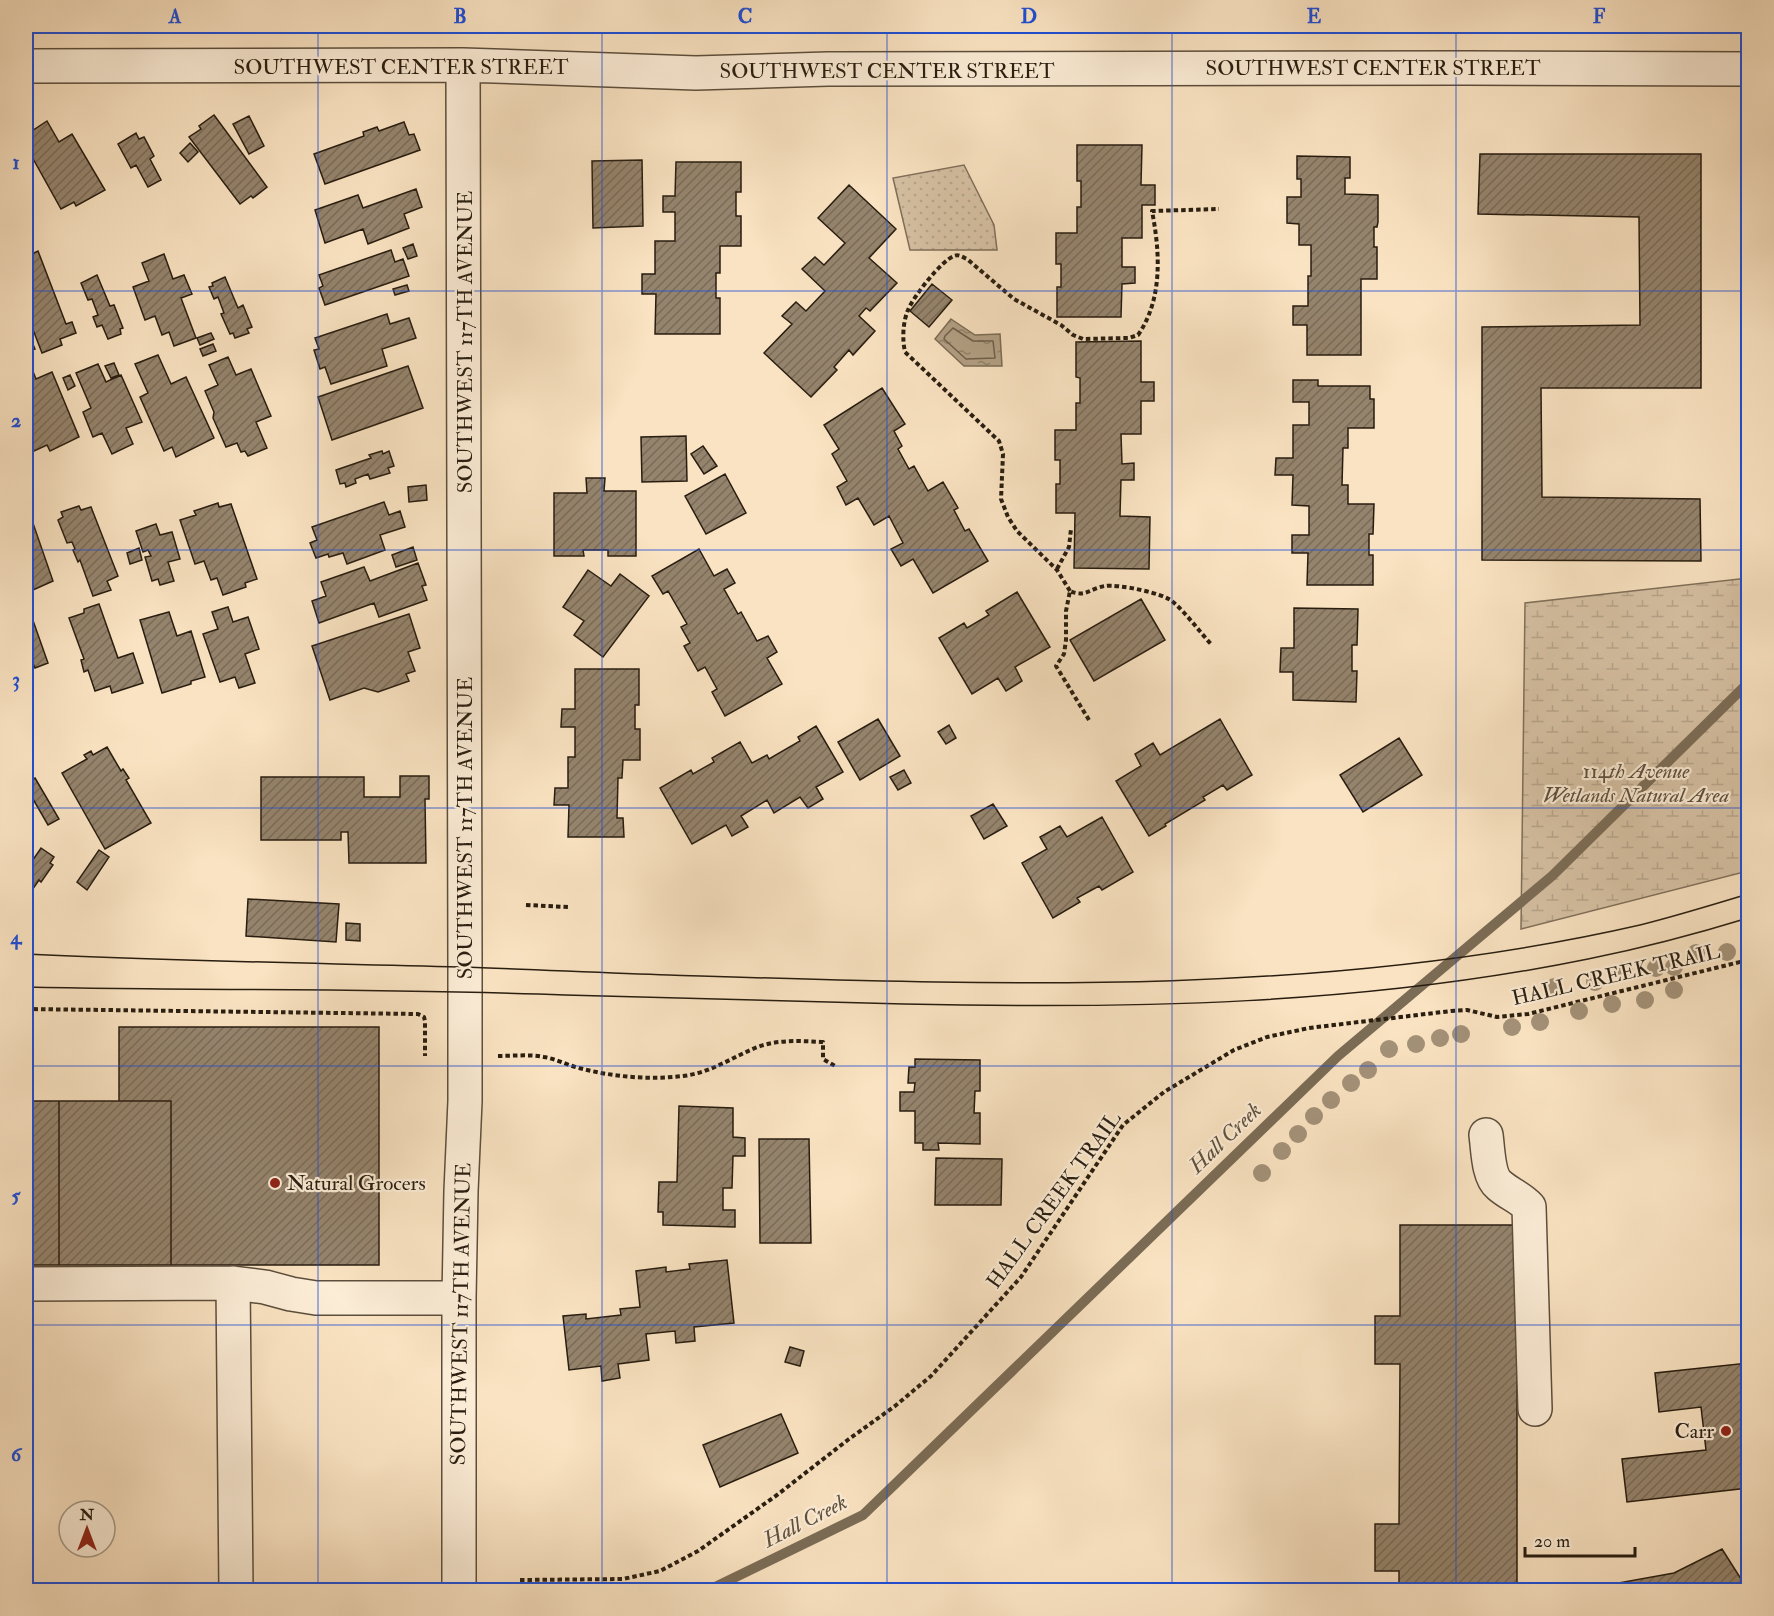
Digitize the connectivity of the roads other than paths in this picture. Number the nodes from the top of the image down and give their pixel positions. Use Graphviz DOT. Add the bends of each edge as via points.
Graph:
graph roads {
  1 [pos="463,64"];
  2 [pos="26,66"];
  3 [pos="1749,69"];
  4 [pos="1486,1135"];
  5 [pos="234,1283"];
  6 [pos="26,1284"];
  7 [pos="459,1298"];
  8 [pos="1535,1409"];
  9 [pos="237,1590"];
  10 [pos="459,1590"];
  1 -- 2 [label="street, SOUTHWEST CENTER STREET"];
  1 -- 3 [label="street, SOUTHWEST CENTER STREET" via="696,72"];
  1 -- 7 [label="street, SOUTHWEST 117TH AVENUE" via="465,1101"];
  4 -- 8 [label="street" via="1492,1177 1529,1207"];
  5 -- 6 [label="street"];
  5 -- 7 [label="street" via="316,1298"];
  5 -- 9 [label="street"];
  7 -- 10 [label="street, SOUTHWEST 117TH AVENUE"];
}
